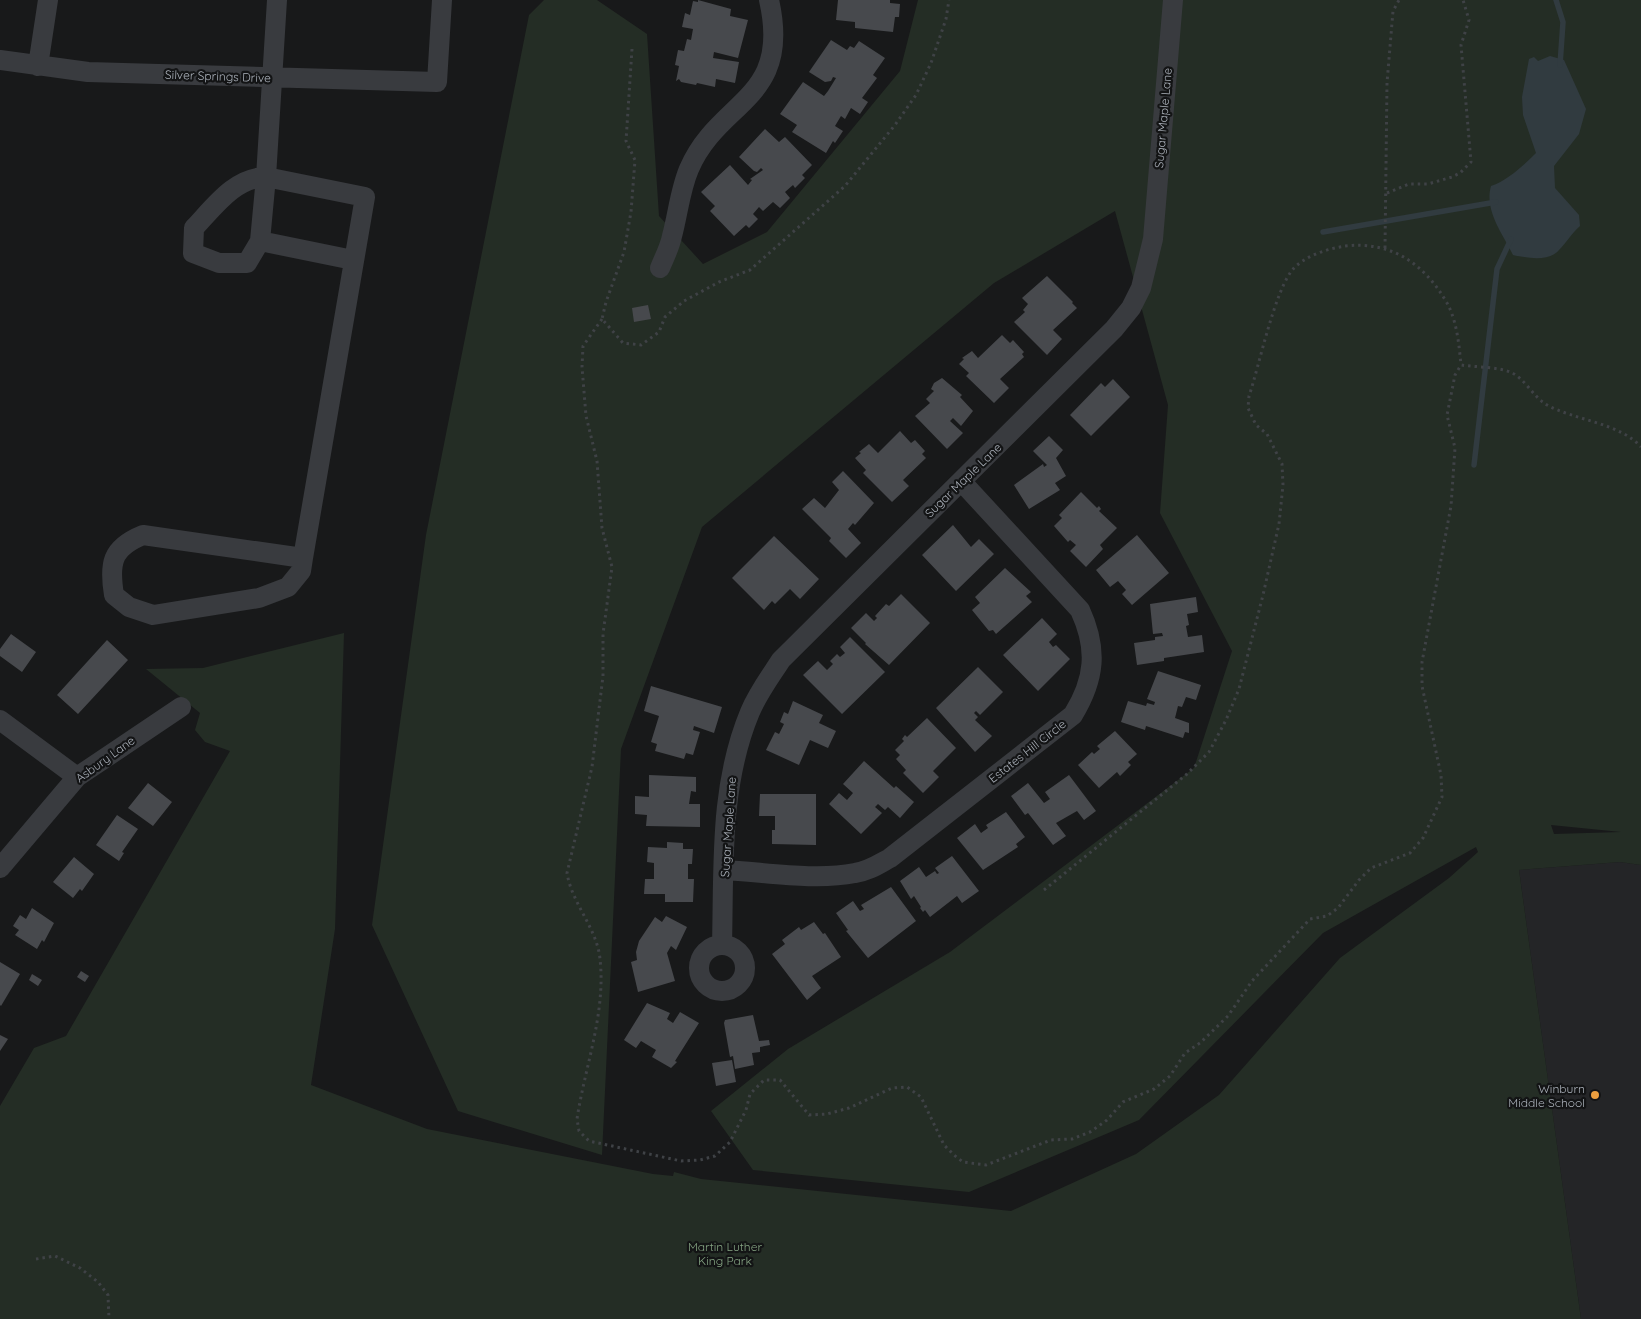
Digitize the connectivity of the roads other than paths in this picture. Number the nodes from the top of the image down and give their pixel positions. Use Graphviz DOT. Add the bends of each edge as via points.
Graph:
graph roads {
  1 [pos="48,0"];
  2 [pos="277,0"];
  3 [pos="442,0"];
  4 [pos="769,0"];
  5 [pos="1172,0"];
  6 [pos="0,60"];
  7 [pos="38,66"];
  8 [pos="272,78"];
  9 [pos="266,178"];
  10 [pos="260,241"];
  11 [pos="353,260"];
  12 [pos="660,268"];
  13 [pos="962,482"];
  14 [pos="303,558"];
  15 [pos="181,707"];
  16 [pos="0,720"];
  17 [pos="77,777"];
  18 [pos="0,868"];
  19 [pos="724,870"];
  20 [pos="722,945"];
  1 -- 7 [label="street"];
  2 -- 8 [label="street"];
  3 -- 8 [label="street, Silver Springs Drive" via="437,82"];
  4 -- 12 [label="street" via="773,18 773,52 765,74 746,102 707,140 689,170 672,238"];
  5 -- 13 [label="street, Sugar Maple Lane" via="1153,239 1141,288 1131,308 1114,329"];
  6 -- 7 [label="street, Silver Springs Drive"];
  7 -- 8 [label="street, Silver Springs Drive" via="88,72"];
  8 -- 9 [label="street"];
  9 -- 10 [label="street"];
  9 -- 10 [label="street" via="256,177 232,189 194,228 193,253 219,263 247,262"];
  9 -- 11 [label="street" via="365,197"];
  10 -- 11 [label="street"];
  11 -- 14 [label="street"];
  13 -- 19 [label="street, Sugar Maple Lane" via="800,638 759,694 734,760 728,789"];
  13 -- 19 [label="street, Estates Hill Circle" via="1080,610 1089,629 1091,672 1083,699 1073,716 873,868 830,876"];
  14 -- 14 [label="street" via="301,571 288,587 259,598 154,615 129,607 114,595 111,578 112,560 129,540 143,535"];
  15 -- 17 [label="street, Asbury Lane"];
  16 -- 17 [label="street"];
  17 -- 18 [label="street, Asbury Lane"];
  19 -- 20 [label="street, Sugar Maple Lane"];
}
